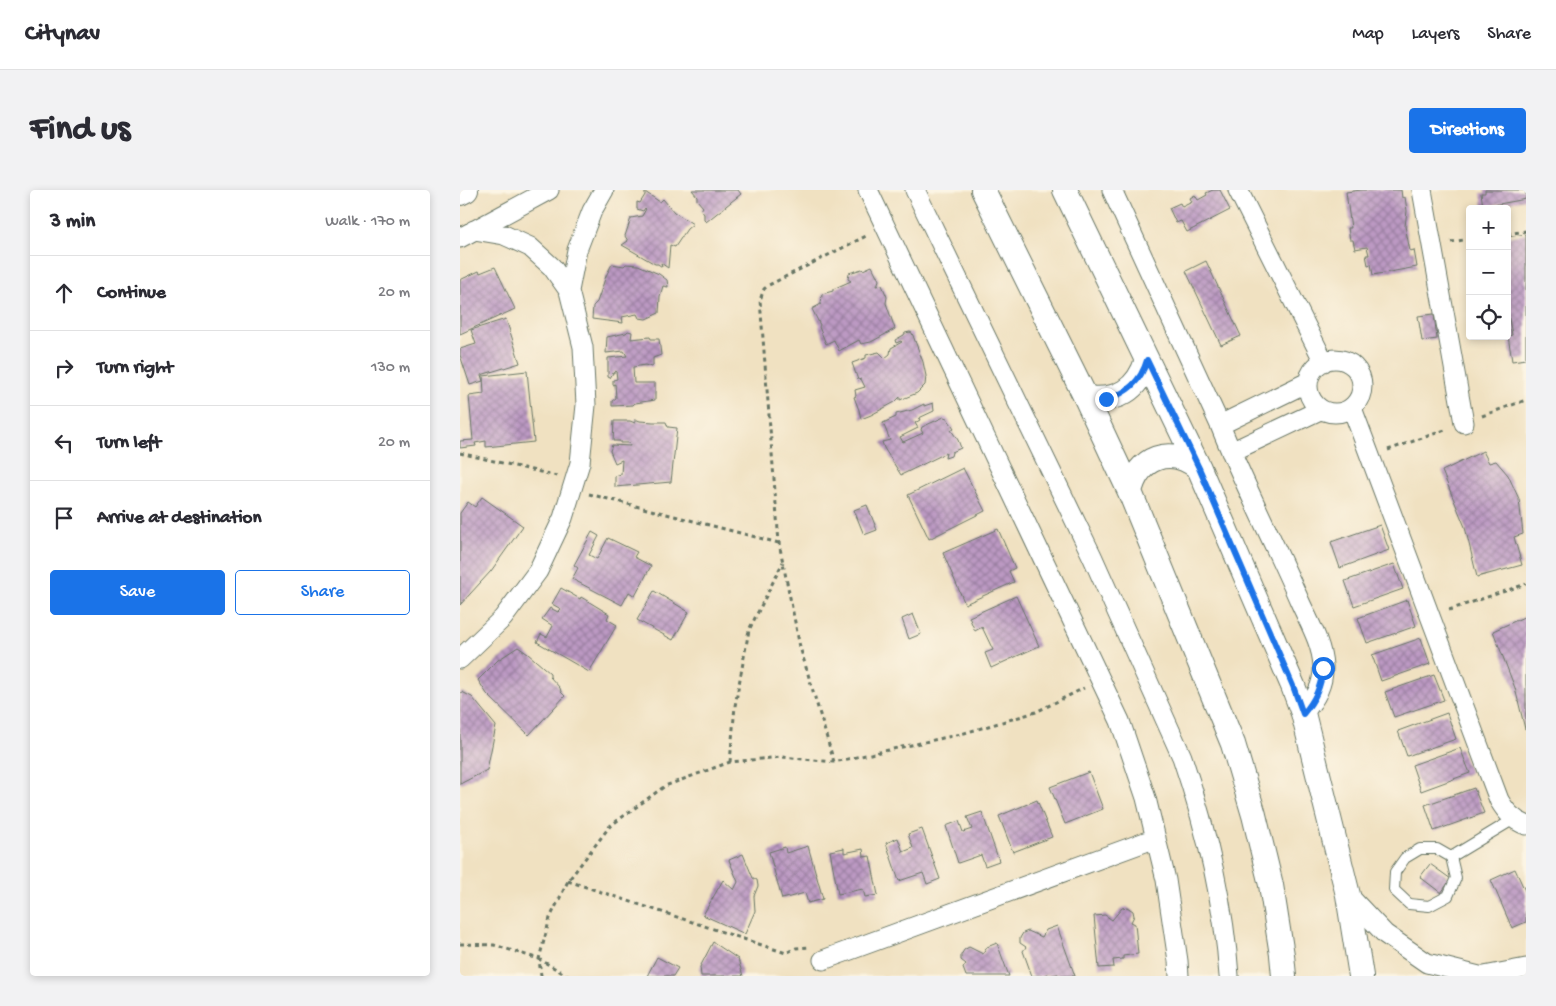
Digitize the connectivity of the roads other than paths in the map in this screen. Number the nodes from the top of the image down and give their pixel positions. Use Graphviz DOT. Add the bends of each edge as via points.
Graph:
graph roads {
  1 [pos="466,190"];
  2 [pos="549,190"];
  3 [pos="604,190"];
  4 [pos="868,190"];
  5 [pos="914,190"];
  6 [pos="983,190"];
  7 [pos="1065,190"];
  8 [pos="1112,190"];
  9 [pos="1238,190"];
  10 [pos="1422,190"];
  11 [pos="460,193"];
  12 [pos="467,234"];
  13 [pos="569,290"];
  14 [pos="1147,360"];
  15 [pos="1324,362"];
  16 [pos="1308,382"];
  17 [pos="1086,398"];
  18 [pos="1352,408"];
  19 [pos="1320,410"];
  20 [pos="1464,423"];
  21 [pos="1220,425"];
  22 [pos="1231,452"];
  23 [pos="1199,468"];
  24 [pos="1130,492"];
  25 [pos="460,659"];
  26 [pos="1303,714"];
  27 [pos="1520,822"];
  28 [pos="1156,838"];
  29 [pos="1452,857"];
  30 [pos="1348,895"];
  31 [pos="827,958"];
  32 [pos="1526,968"];
  33 [pos="1179,976"];
  34 [pos="1229,976"];
  35 [pos="1284,976"];
  36 [pos="1361,976"];
  37 [pos="1479,976"];
  38 [pos="1484,976"];
  1 -- 11 [label="street"];
  2 -- 12 [label="street"];
  3 -- 13 [label="street" via="577,250"];
  4 -- 28 [label="street" via="1120,721"];
  5 -- 34 [label="street" via="1092,556 1182,757 1212,860"];
  6 -- 17 [label="street"];
  7 -- 14 [label="street"];
  8 -- 21 [label="street"];
  9 -- 15 [label="street"];
  10 -- 20 [label="street"];
  12 -- 13 [label="street" via="504,235 530,247 552,267"];
  13 -- 25 [label="street" via="583,347 586,405 580,463 564,518 538,571 504,618"];
  14 -- 17 [label="street" via="1139,378 1124,392 1106,399"];
  14 -- 23 [label="street"];
  15 -- 16 [label="street" via="1316,366"];
  15 -- 18 [label="street" via="1333,359 1349,363 1361,376 1362,393"];
  16 -- 19 [label="street" via="1310,397"];
  16 -- 21 [label="street"];
  17 -- 24 [label="street"];
  18 -- 19 [label="street" via="1337,414"];
  18 -- 27 [label="street" via="1499,800 1505,810"];
  19 -- 22 [label="street"];
  21 -- 22 [label="street"];
  22 -- 26 [label="street" via="1322,656 1322,681 1312,704"];
  23 -- 24 [label="street" via="1182,457 1152,460 1137,473"];
  23 -- 26 [label="street"];
  24 -- 35 [label="street" via="1233,744 1270,885"];
  26 -- 30 [label="street"];
  27 -- 29 [label="lane"];
  28 -- 31 [label="street"];
  28 -- 33 [label="street" via="1166,880"];
  29 -- 29 [label="lane" via="1437,849 1420,849 1405,858 1396,872 1394,890 1409,904 1429,906 1448,896 1456,878"];
  30 -- 36 [label="street"];
  30 -- 37 [label="street" via="1385,934 1427,963"];
  32 -- 38 [label="street"];
}
